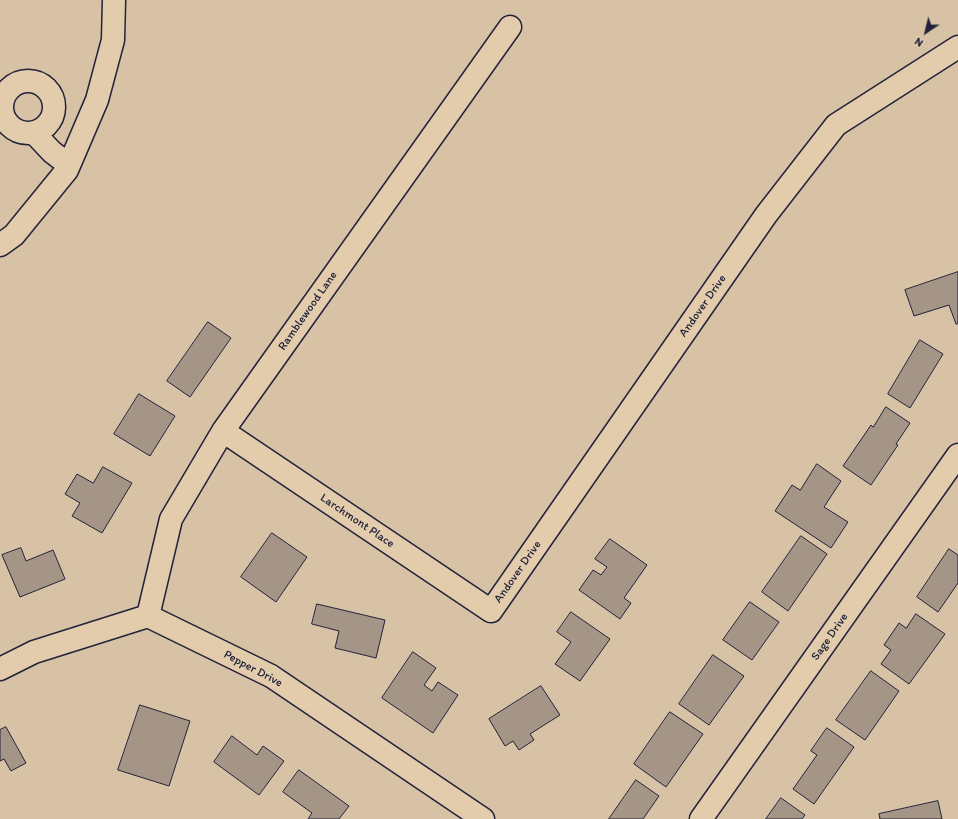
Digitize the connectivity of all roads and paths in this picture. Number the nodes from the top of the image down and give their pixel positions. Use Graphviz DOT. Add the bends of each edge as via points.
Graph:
graph roads {
  1 [pos="114,0"];
  2 [pos="510,26"];
  3 [pos="958,47"];
  4 [pos="34,133"];
  5 [pos="69,165"];
  6 [pos="0,245"];
  7 [pos="223,431"];
  8 [pos="958,455"];
  9 [pos="491,611"];
  10 [pos="148,616"];
  11 [pos="0,669"];
  12 [pos="483,819"];
  13 [pos="701,819"];
  1 -- 5 [label="street" via="113,40 99,93"];
  2 -- 7 [label="street, Ramblewood Lane"];
  3 -- 9 [label="street, Andover Drive" via="836,125 766,215"];
  4 -- 5 [label="street"];
  5 -- 6 [label="street" via="14,235"];
  7 -- 9 [label="street, Larchmont Place"];
  7 -- 10 [label="street, Ramblewood Lane" via="171,519"];
  8 -- 13 [label="street, Sage Drive"];
  10 -- 11 [label="street" via="34,652"];
  10 -- 12 [label="street, Pepper Drive" via="271,676"];
}
